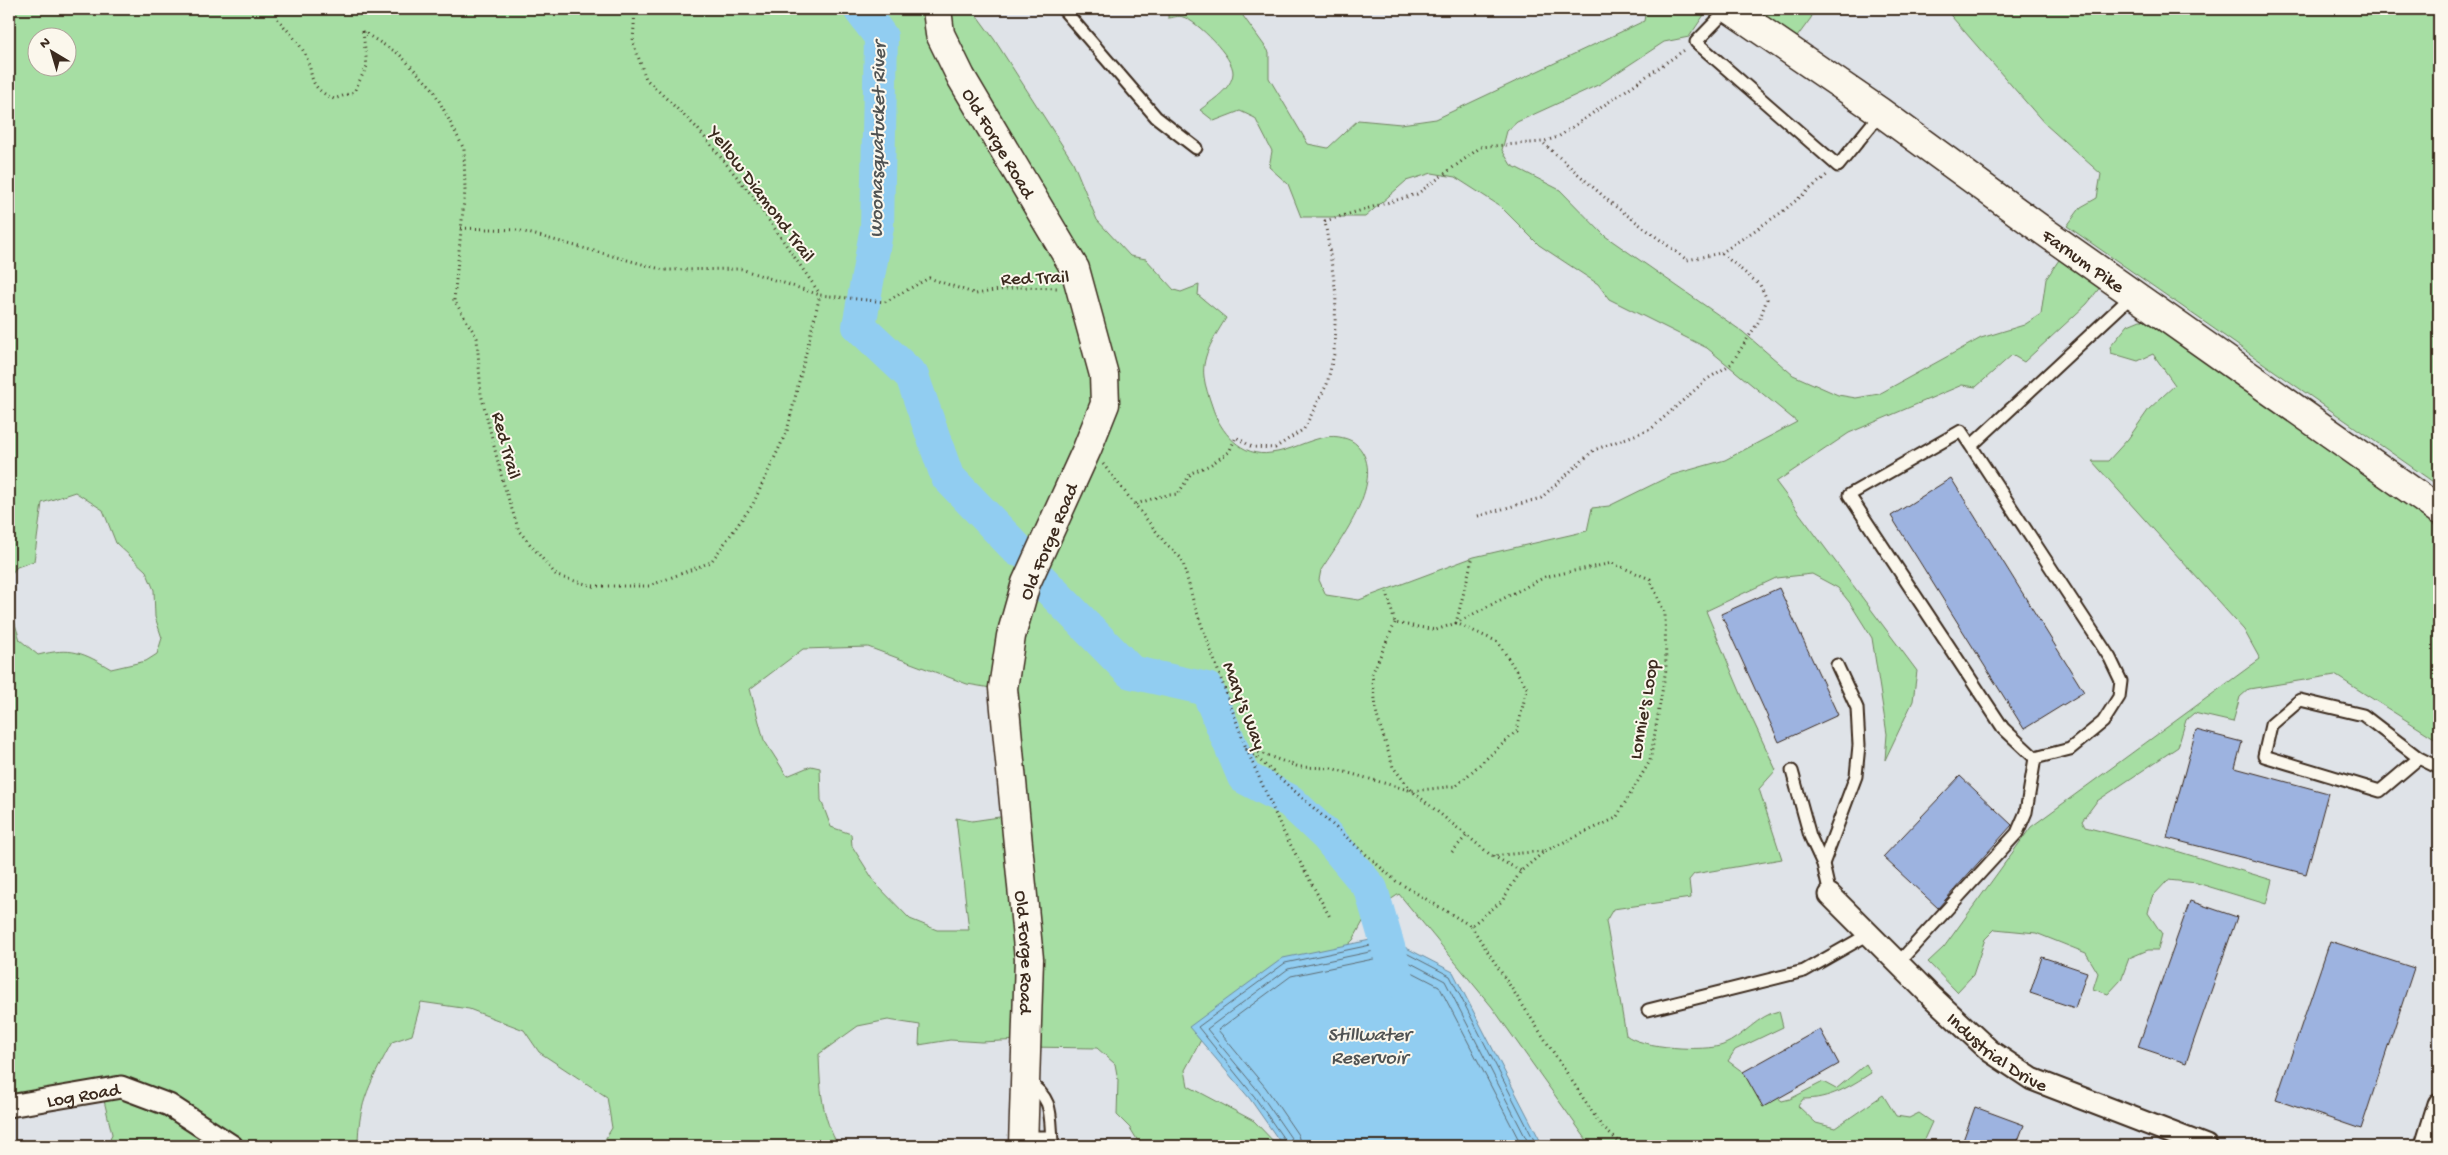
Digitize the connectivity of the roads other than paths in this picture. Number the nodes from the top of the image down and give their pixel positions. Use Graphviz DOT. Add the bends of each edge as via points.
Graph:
graph roads {
  1 [pos="937,9"];
  2 [pos="1063,9"];
  3 [pos="1729,9"];
  4 [pos="1881,113"];
  5 [pos="1196,148"];
  6 [pos="2134,294"];
  7 [pos="1971,446"];
  8 [pos="2439,510"];
  9 [pos="1837,665"];
  10 [pos="2035,758"];
  11 [pos="2419,758"];
  12 [pos="2439,768"];
  13 [pos="1792,771"];
  14 [pos="1823,864"];
  15 [pos="1830,895"];
  16 [pos="1869,934"];
  17 [pos="1898,963"];
  18 [pos="1648,1010"];
  19 [pos="1024,1079"];
  20 [pos="2439,1104"];
  21 [pos="9,1106"];
  22 [pos="2171,1140"];
  23 [pos="1023,1142"];
  24 [pos="1053,1142"];
  25 [pos="232,1146"];
  26 [pos="2206,1146"];
  27 [pos="2426,1146"];
  1 -- 19 [label="street, Old Forge Road" via="940,34 961,77 1075,269 1104,375 1105,404 1026,583 1010,636 1003,688 1029,959"];
  2 -- 5 [label="lane" via="1156,117"];
  3 -- 4 [label="street, Farnum Pike"];
  3 -- 4 [label="lane" via="1696,42 1838,166"];
  4 -- 6 [label="street, Farnum Pike"];
  6 -- 7 [label="lane"];
  6 -- 8 [label="street, Farnum Pike"];
  7 -- 10 [label="lane" via="2110,658 2121,681 2119,697 2103,722 2070,749"];
  7 -- 10 [label="lane" via="1961,430 1849,495 2003,728"];
  9 -- 14 [label="lane" via="1857,708 1859,745 1856,776"];
  10 -- 17 [label="lane" via="2026,812 2017,833"];
  11 -- 11 [label="lane" via="2363,715 2300,700 2271,725 2264,756 2380,791"];
  11 -- 12 [label="lane"];
  13 -- 14 [label="lane" via="1810,836"];
  14 -- 15 [label="lane"];
  15 -- 16 [label="street, Industrial Drive"];
  16 -- 17 [label="street, Industrial Drive"];
  16 -- 18 [label="lane" via="1804,971"];
  17 -- 22 [label="street, Industrial Drive" via="1990,1051 2032,1079"];
  19 -- 23 [label="street, Old Forge Road"];
  19 -- 24 [label="lane" via="1042,1091 1048,1103"];
  20 -- 27 [label="street"];
  21 -- 25 [label="street, Log Road" via="121,1086 169,1105"];
  22 -- 26 [label="street, Industrial Drive"];
  23 -- 24 [label="lane"];
}
